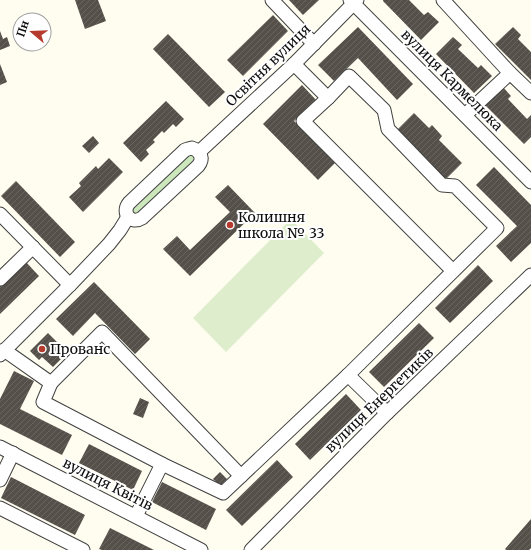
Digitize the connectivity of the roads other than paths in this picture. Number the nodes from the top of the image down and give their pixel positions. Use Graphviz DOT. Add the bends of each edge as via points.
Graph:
graph roads {
  1 [pos="272,0"];
  2 [pos="443,0"];
  3 [pos="354,1"];
  4 [pos="314,44"];
  5 [pos="294,64"];
  6 [pos="510,73"];
  7 [pos="531,93"];
  8 [pos="328,98"];
  9 [pos="465,115"];
  10 [pos="199,152"];
  11 [pos="531,182"];
  12 [pos="0,214"];
  13 [pos="128,217"];
  14 [pos="33,247"];
  15 [pos="453,271"];
  16 [pos="531,275"];
  17 [pos="0,279"];
  18 [pos="70,285"];
  19 [pos="2,352"];
  20 [pos="348,375"];
  21 [pos="51,383"];
  22 [pos="387,414"];
  23 [pos="0,447"];
  24 [pos="13,453"];
  25 [pos="162,464"];
  26 [pos="241,476"];
  27 [pos="0,480"];
  28 [pos="0,508"];
  29 [pos="136,516"];
  30 [pos="84,550"];
  31 [pos="201,550"];
  32 [pos="251,550"];
  1 -- 4 [label="street"];
  2 -- 6 [label="street"];
  3 -- 4 [label="street, Освітня вулиця"];
  3 -- 9 [label="street, вулиця Кармелюка"];
  4 -- 5 [label="street, Освітня вулиця"];
  5 -- 8 [label="street"];
  5 -- 10 [label="street, Освітня вулиця"];
  6 -- 7 [label="street"];
  6 -- 9 [label="street"];
  8 -- 15 [label="street" via="304,121"];
  8 -- 15 [label="street" via="350,76 384,110 388,130 442,186 455,186 497,228"];
  9 -- 11 [label="street, вулиця Кармелюка"];
  10 -- 13 [label="street" via="201,159 198,166 142,218 135,220"];
  10 -- 13 [label="street" via="192,148 185,150 129,203 126,209"];
  12 -- 14 [label="street"];
  13 -- 18 [label="street" via="109,244"];
  14 -- 17 [label="street"];
  14 -- 18 [label="street"];
  15 -- 20 [label="street"];
  16 -- 22 [label="street, вулиця Енергетиків"];
  18 -- 19 [label="street"];
  19 -- 21 [label="street"];
  20 -- 22 [label="street"];
  20 -- 26 [label="street"];
  21 -- 25 [label="street" via="43,402"];
  21 -- 26 [label="street" via="102,332"];
  22 -- 32 [label="street, вулиця Енергетиків"];
  23 -- 24 [label="street, вулиця Квітів"];
  24 -- 27 [label="street"];
  24 -- 29 [label="street, вулиця Квітів"];
  25 -- 26 [label="street" via="223,493"];
  25 -- 29 [label="street"];
  28 -- 30 [label="street"];
  29 -- 31 [label="street, вулиця Квітів"];
}
